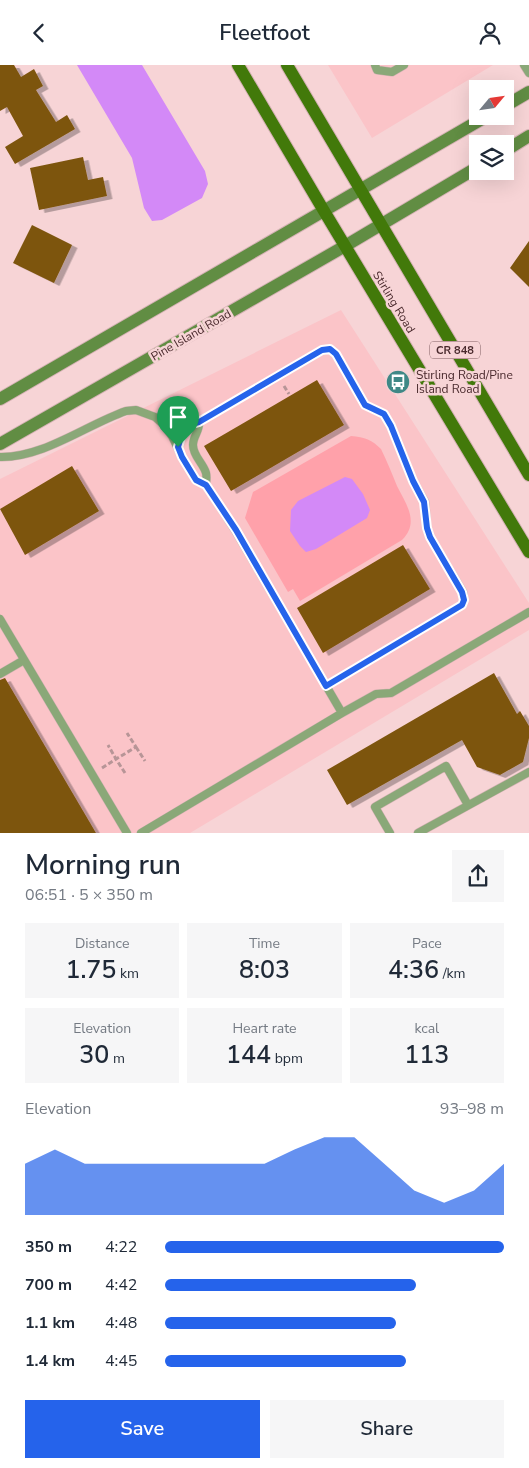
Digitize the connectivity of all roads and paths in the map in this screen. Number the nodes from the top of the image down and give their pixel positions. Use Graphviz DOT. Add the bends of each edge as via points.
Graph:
graph roads {
  1 [pos="238,65"];
  2 [pos="287,65"];
  3 [pos="375,65"];
  4 [pos="404,65"];
  5 [pos="524,65"];
  6 [pos="529,73"];
  7 [pos="529,92"];
  8 [pos="514,101"];
  9 [pos="472,125"];
  10 [pos="529,136"];
  11 [pos="514,145"];
  12 [pos="469,172"];
  13 [pos="361,191"];
  14 [pos="324,211"];
  15 [pos="381,224"];
  16 [pos="345,246"];
  17 [pos="283,383"];
  18 [pos="289,395"];
  19 [pos="0,399"];
  20 [pos="199,422"];
  21 [pos="0,444"];
  22 [pos="178,447"];
  23 [pos="0,457"];
  24 [pos="529,475"];
  25 [pos="206,485"];
  26 [pos="529,552"];
  27 [pos="529,612"];
  28 [pos="0,619"];
  29 [pos="24,660"];
  30 [pos="0,674"];
  31 [pos="326,686"];
  32 [pos="342,713"];
  33 [pos="128,733"];
  34 [pos="108,745"];
  35 [pos="136,747"];
  36 [pos="116,759"];
  37 [pos="145,761"];
  38 [pos="97,771"];
  39 [pos="529,771"];
  40 [pos="125,773"];
  41 [pos="468,805"];
  42 [pos="127,833"];
  43 [pos="141,833"];
  44 [pos="390,833"];
  45 [pos="418,833"];
  1 -- 14 [label="main road, Stirling Road / CR 848"];
  2 -- 13 [label="main road, CR 848"];
  3 -- 4 [label="lane" via="377,70 392,72"];
  5 -- 6 [label="lane"];
  7 -- 8 [label="main road"];
  9 -- 13 [label="main road"];
  10 -- 11 [label="main road"];
  12 -- 15 [label="main road, Pine Island Road"];
  13 -- 14 [label="main road"];
  13 -- 15 [label="main road, CR 848"];
  14 -- 16 [label="main road, Stirling Road / CR 848"];
  14 -- 19 [label="main road"];
  15 -- 16 [label="main road, Pine Island Road"];
  15 -- 24 [label="main road, CR 848"];
  16 -- 21 [label="main road, Pine Island Road"];
  16 -- 26 [label="main road, Stirling Road / CR 848"];
  17 -- 18 [label="path"];
  20 -- 22 [label="lane" via="186,430"];
  20 -- 25 [label="lane" via="193,445 206,474"];
  20 -- 31 [label="lane" via="322,350 330,349 365,405 384,414 391,426 424,502 430,537 464,600 462,605"];
  22 -- 23 [label="lane" via="163,424 155,417 136,410 118,414 33,452"];
  22 -- 25 [label="lane" via="196,480"];
  25 -- 31 [label="lane" via="236,530"];
  27 -- 32 [label="lane" via="391,693 376,694"];
  28 -- 29 [label="lane"];
  29 -- 30 [label="lane"];
  29 -- 42 [label="lane"];
  31 -- 32 [label="lane"];
  32 -- 43 [label="lane"];
  33 -- 35 [label="path"];
  34 -- 36 [label="path"];
  35 -- 36 [label="path"];
  35 -- 37 [label="path"];
  36 -- 38 [label="path"];
  36 -- 40 [label="path"];
  39 -- 41 [label="lane"];
  41 -- 44 [label="lane" via="446,766 375,807"];
  41 -- 45 [label="lane"];
}
